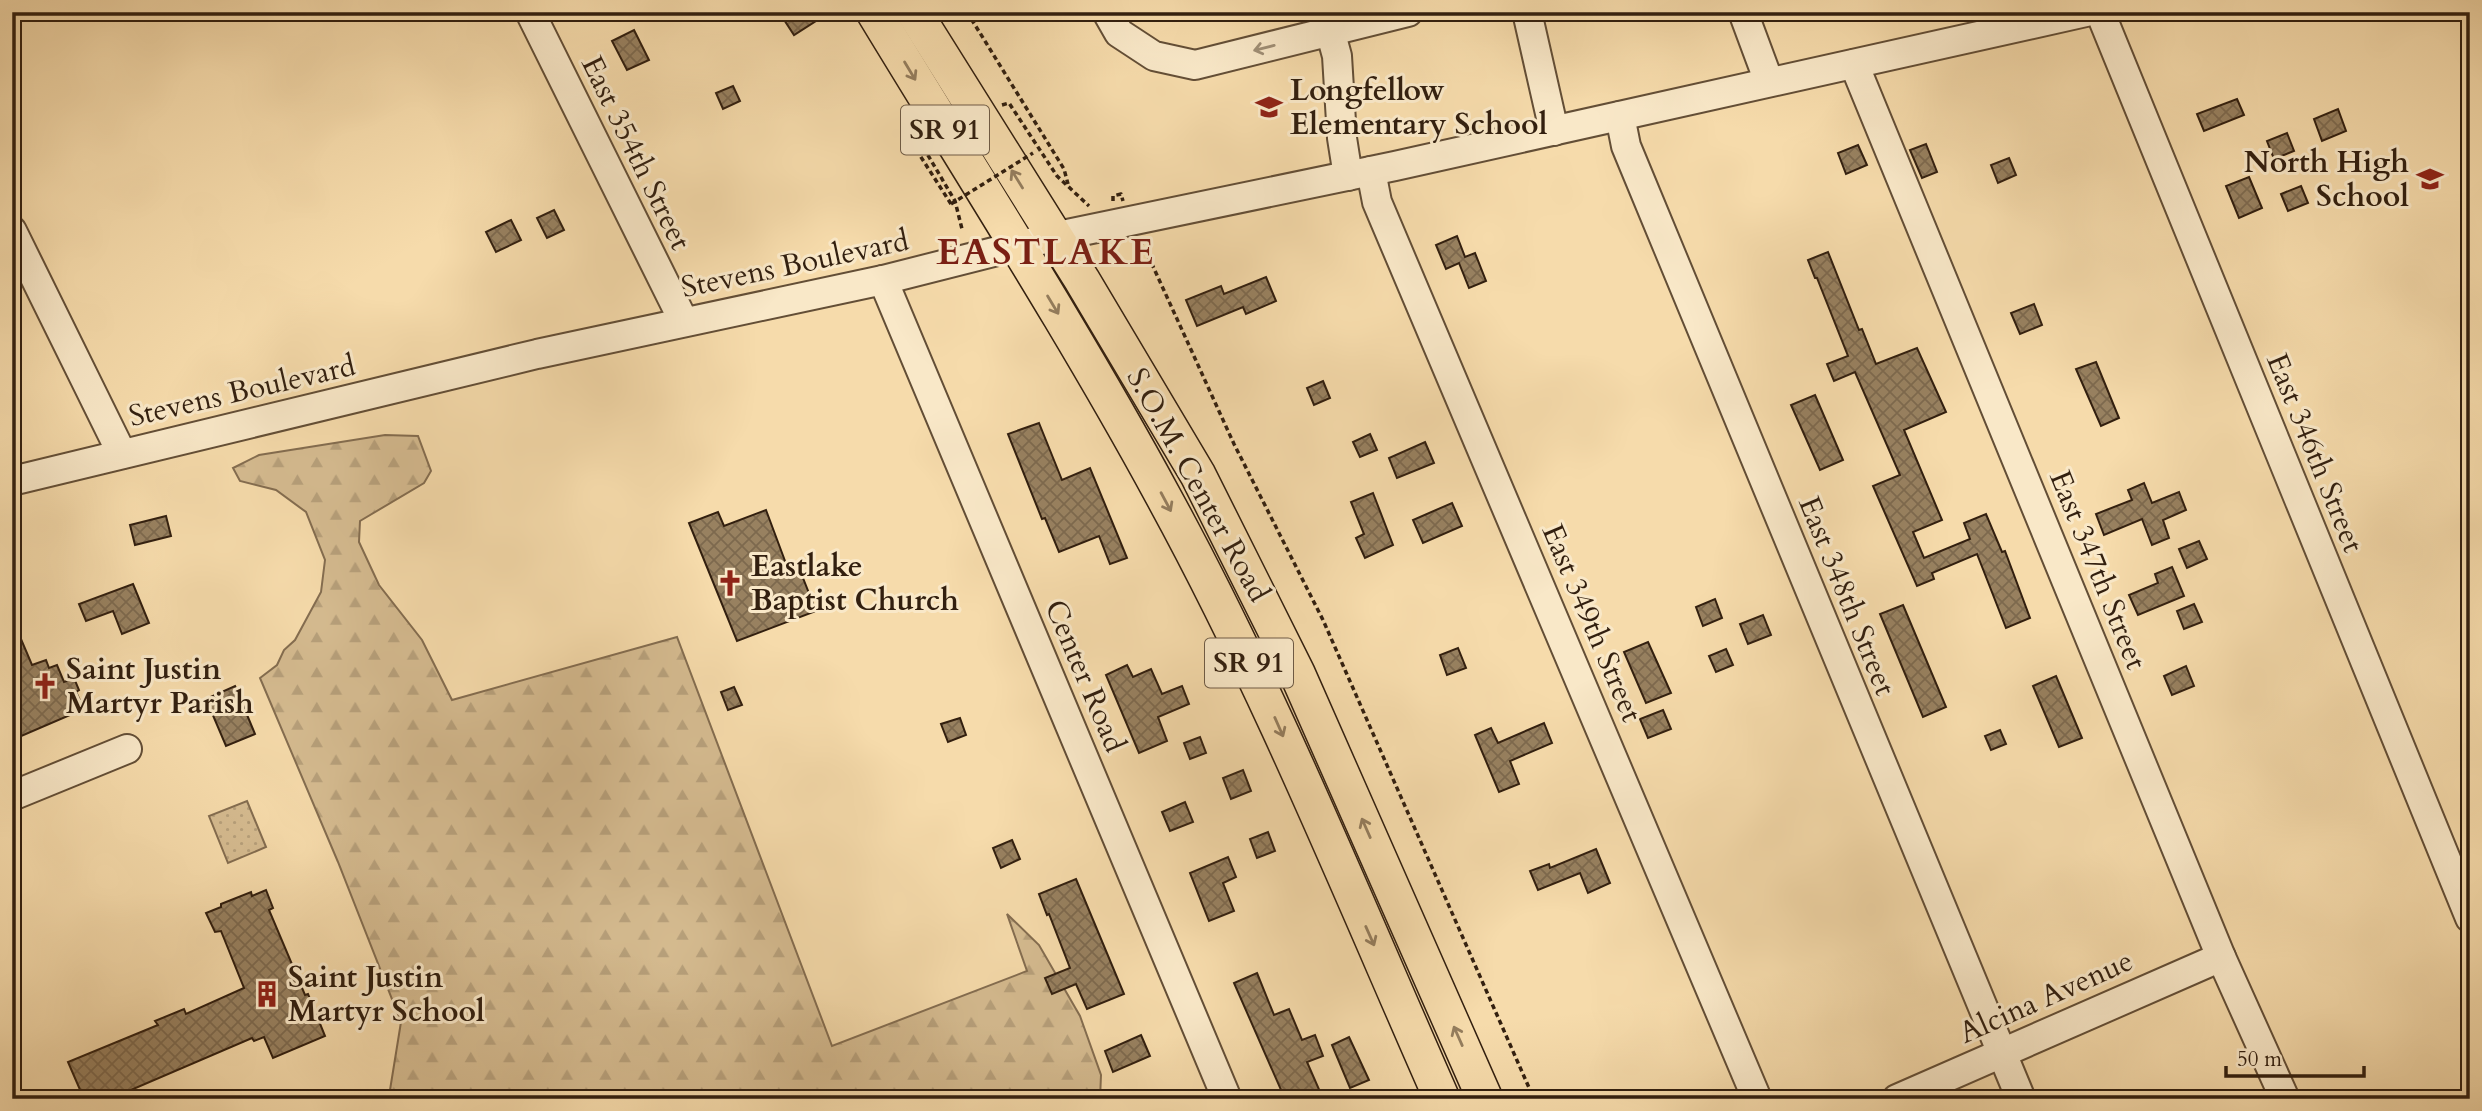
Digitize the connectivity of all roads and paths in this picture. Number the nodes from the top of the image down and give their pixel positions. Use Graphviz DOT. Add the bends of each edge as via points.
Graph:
graph roads {
  1 [pos="530,12"];
  2 [pos="874,12"];
  3 [pos="914,12"];
  4 [pos="967,12"];
  5 [pos="1107,12"];
  6 [pos="1409,12"];
  7 [pos="1527,12"];
  8 [pos="1743,12"];
  9 [pos="2083,13"];
  10 [pos="1327,22"];
  11 [pos="1854,64"];
  12 [pos="1769,82"];
  13 [pos="1004,111"];
  14 [pos="1620,116"];
  15 [pos="1554,131"];
  16 [pos="1033,153"];
  17 [pos="1359,174"];
  18 [pos="1068,187"];
  19 [pos="1121,194"];
  20 [pos="1101,204"];
  21 [pos="1090,206"];
  22 [pos="962,229"];
  23 [pos="12,232"];
  24 [pos="1139,234"];
  25 [pos="1054,237"];
  26 [pos="1017,247"];
  27 [pos="883,280"];
  28 [pos="684,322"];
  29 [pos="122,454"];
  30 [pos="12,481"];
  31 [pos="127,749"];
  32 [pos="12,796"];
  33 [pos="2470,918"];
  34 [pos="2221,957"];
  35 [pos="2000,1054"];
  36 [pos="1227,1099"];
  37 [pos="1441,1099"];
  38 [pos="1485,1099"];
  39 [pos="1534,1099"];
  40 [pos="1757,1099"];
  41 [pos="1897,1099"];
  42 [pos="2021,1099"];
  43 [pos="2285,1099"];
  1 -- 28 [label="street, East 354th Street"];
  2 -- 26 [label="main road, S.O.M. Center Road / SR 91, one-way"];
  25 -- 3 [label="main road, S.O.M. Center Road / SR 91, one-way"];
  4 -- 18 [label="path" via="1064,169"];
  10 -- 5 [label="street, one-way" via="1195,65 1154,56 1119,33"];
  6 -- 10 [label="street"];
  7 -- 15 [label="street"];
  8 -- 12 [label="street"];
  9 -- 11 [label="street, Stevens Boulevard"];
  9 -- 33 [label="street, East 346th Street"];
  10 -- 17 [label="street, East 349th Street" via="1337,56 1342,138"];
  11 -- 12 [label="street, Stevens Boulevard"];
  11 -- 34 [label="street, East 347th Street"];
  12 -- 14 [label="street, Stevens Boulevard"];
  13 -- 18 [label="path" via="1002,105 1009,103"];
  14 -- 15 [label="street, Stevens Boulevard"];
  14 -- 35 [label="street, East 348th Street" via="1626,146"];
  15 -- 17 [label="street, Stevens Boulevard"];
  16 -- 22 [label="path, bridge" via="951,204 912,143 914,137 955,201"];
  17 -- 25 [label="street, Stevens Boulevard"];
  17 -- 40 [label="street, East 349th Street" via="1377,202"];
  18 -- 21 [label="path"];
  19 -- 20 [label="path" via="1113,196 1113,202"];
  23 -- 29 [label="street"];
  24 -- 39 [label="path" via="1234,444 1323,620"];
  25 -- 26 [label="street, Stevens Boulevard"];
  38 -- 25 [label="main road, S.O.M. Center Road / SR 91, one-way" via="1279,636 1198,475"];
  26 -- 27 [label="street, Stevens Boulevard"];
  26 -- 37 [label="main road, S.O.M. Center Road / SR 91, one-way" via="1162,494 1259,682"];
  27 -- 28 [label="street, Stevens Boulevard"];
  27 -- 36 [label="street, Center Road"];
  28 -- 29 [label="street, Stevens Boulevard"];
  29 -- 30 [label="street, Stevens Boulevard"];
  31 -- 32 [label="street"];
  34 -- 35 [label="street, Alcina Avenue"];
  34 -- 43 [label="street, East 347th Street"];
  35 -- 41 [label="street, Alcina Avenue"];
  35 -- 42 [label="street, East 348th Street"];
}
